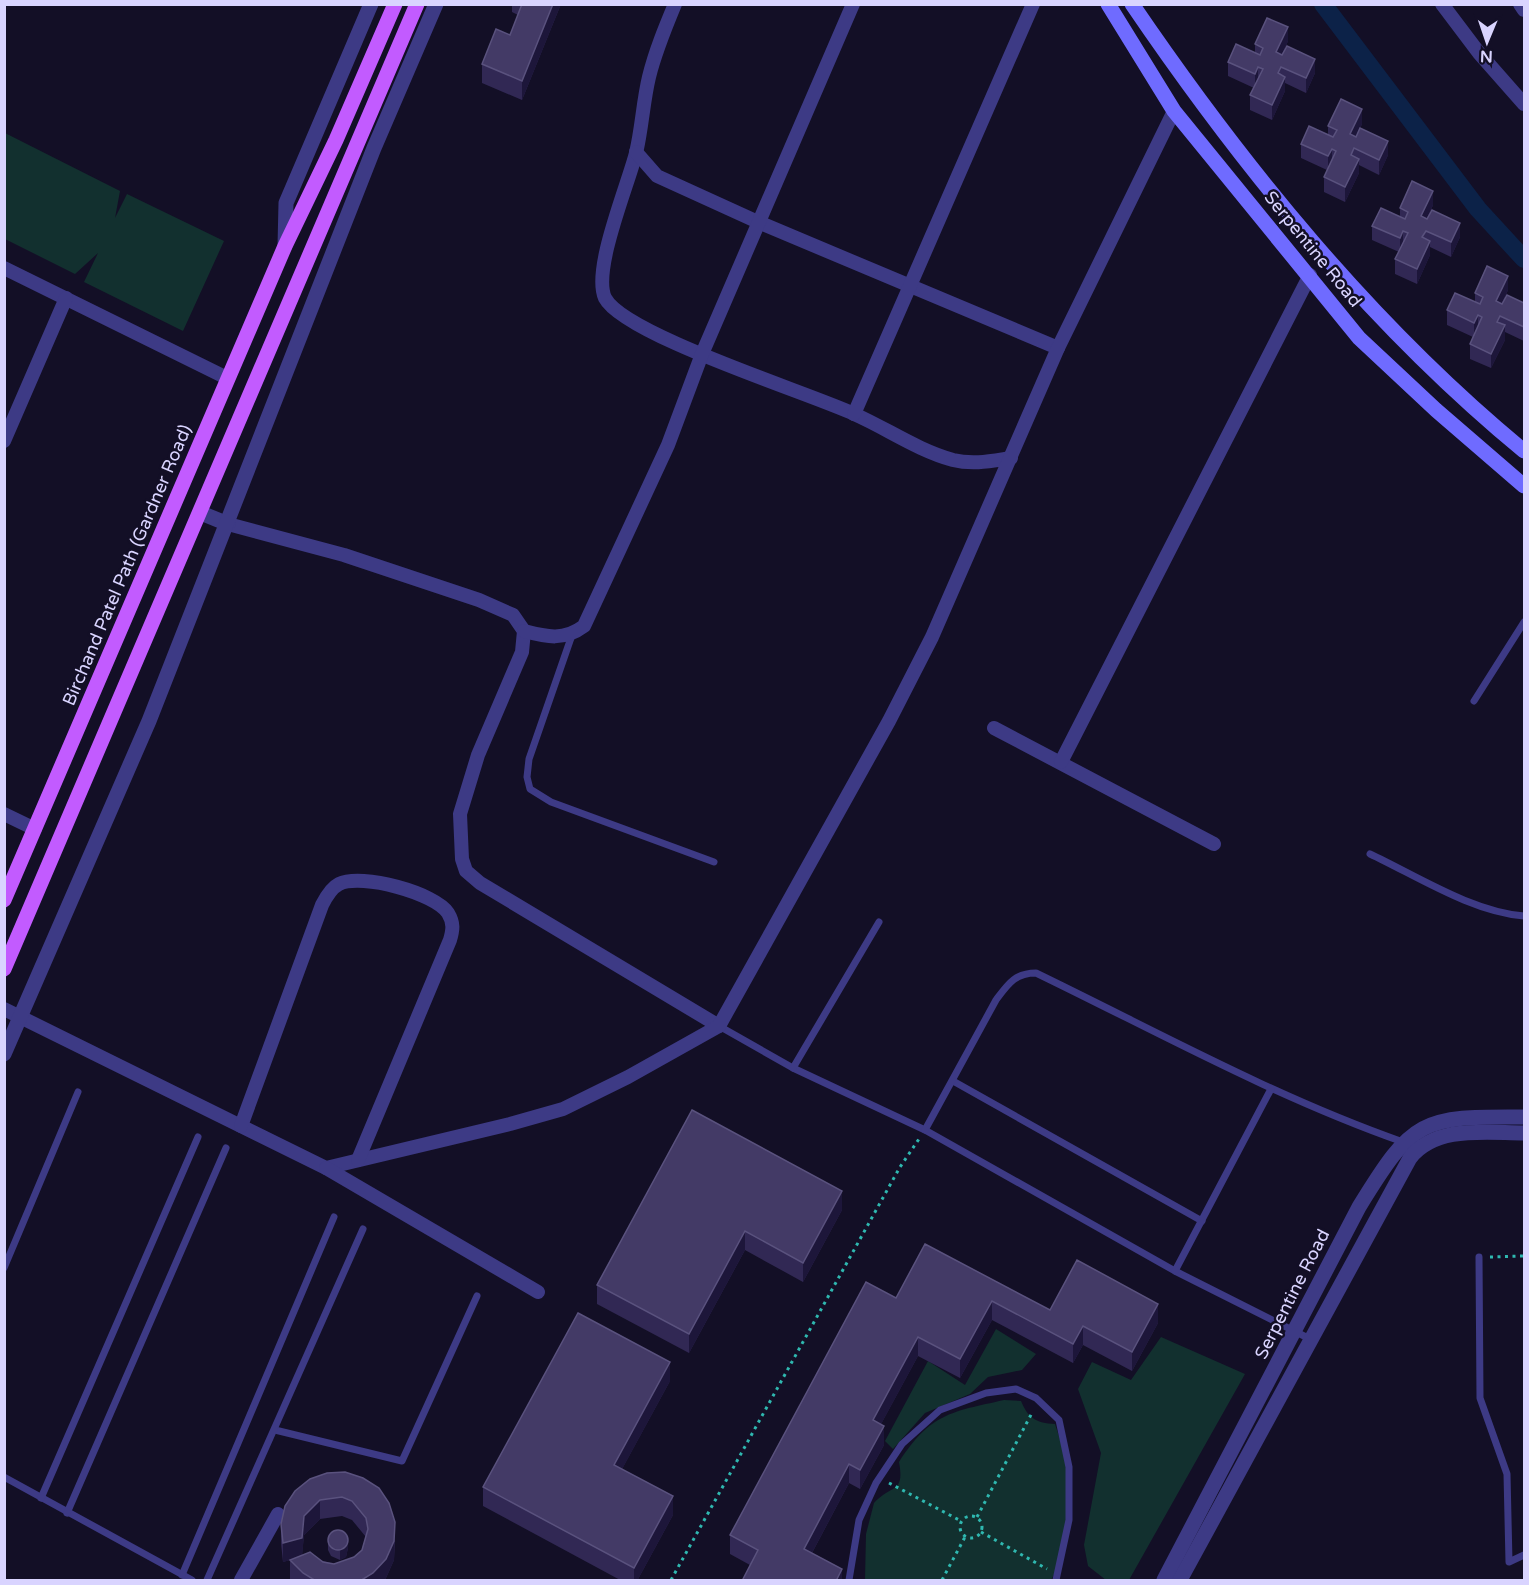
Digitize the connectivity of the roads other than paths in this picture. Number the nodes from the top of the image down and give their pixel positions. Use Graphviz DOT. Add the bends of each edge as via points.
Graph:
graph roads {
  1 [pos="371,4"];
  2 [pos="395,4"];
  3 [pos="417,4"];
  4 [pos="436,4"];
  5 [pos="675,4"];
  6 [pos="852,4"];
  7 [pos="1033,4"];
  8 [pos="1108,4"];
  9 [pos="1132,4"];
  10 [pos="1442,4"];
  11 [pos="1520,4"];
  12 [pos="1524,10"];
  13 [pos="1524,104"];
  14 [pos="1174,111"];
  15 [pos="636,152"];
  16 [pos="758,222"];
  17 [pos="285,246"];
  18 [pos="4,268"];
  19 [pos="1310,275"];
  20 [pos="909,286"];
  21 [pos="66,298"];
  22 [pos="1058,348"];
  23 [pos="702,354"];
  24 [pos="227,378"];
  25 [pos="1455,391"];
  26 [pos="1436,410"];
  27 [pos="854,414"];
  28 [pos="4,441"];
  29 [pos="1524,453"];
  30 [pos="1011,458"];
  31 [pos="1510,474"];
  32 [pos="1524,486"];
  33 [pos="201,513"];
  34 [pos="228,524"];
  35 [pos="1524,622"];
  36 [pos="524,631"];
  37 [pos="572,635"];
  38 [pos="1474,700"];
  39 [pos="994,728"];
  40 [pos="1061,762"];
  41 [pos="4,814"];
  42 [pos="35,829"];
  43 [pos="1214,844"];
  44 [pos="1370,854"];
  45 [pos="714,862"];
  46 [pos="4,900"];
  47 [pos="1524,916"];
  48 [pos="879,922"];
  49 [pos="4,969"];
  50 [pos="4,1009"];
  51 [pos="21,1017"];
  52 [pos="719,1026"];
  53 [pos="4,1054"];
  54 [pos="793,1068"];
  55 [pos="953,1082"];
  56 [pos="1271,1089"];
  57 [pos="78,1092"];
  58 [pos="1524,1117"];
  59 [pos="241,1126"];
  60 [pos="925,1130"];
  61 [pos="1524,1132"];
  62 [pos="1424,1135"];
  63 [pos="198,1137"];
  64 [pos="1403,1142"];
  65 [pos="226,1148"];
  66 [pos="357,1160"];
  67 [pos="326,1168"];
  68 [pos="334,1217"];
  69 [pos="1202,1221"];
  70 [pos="363,1229"];
  71 [pos="1479,1257"];
  72 [pos="4,1268"];
  73 [pos="1175,1271"];
  74 [pos="538,1292"];
  75 [pos="477,1296"];
  76 [pos="1295,1333"];
  77 [pos="1312,1340"];
  78 [pos="275,1430"];
  79 [pos="4,1477"];
  80 [pos="41,1498"];
  81 [pos="67,1513"];
  82 [pos="278,1514"];
  83 [pos="1524,1555"];
  84 [pos="182,1575"];
  85 [pos="1057,1578"];
  86 [pos="192,1581"];
  87 [pos="207,1581"];
  88 [pos="241,1581"];
  89 [pos="849,1581"];
  90 [pos="1164,1581"];
  91 [pos="1180,1581"];
  1 -- 17 [label="street" via="286,203"];
  2 -- 17 [label="main road, Birchand Patel Path (Gardner Road)"];
  3 -- 33 [label="main road"];
  4 -- 34 [label="street" via="374,148"];
  5 -- 15 [label="street" via="650,75"];
  6 -- 16 [label="street"];
  7 -- 20 [label="street"];
  8 -- 14 [label="main road, Serpentine Road"];
  9 -- 25 [label="main road" via="1196,97 1302,227 1364,298"];
  10 -- 13 [label="street"];
  11 -- 12 [label="street"];
  14 -- 19 [label="main road, Serpentine Road"];
  14 -- 22 [label="street"];
  15 -- 16 [label="street" via="657,176"];
  15 -- 23 [label="street" via="601,284 606,299 624,316"];
  16 -- 20 [label="street"];
  16 -- 23 [label="street"];
  17 -- 24 [label="main road, Birchand Patel Path (Gardner Road)"];
  18 -- 21 [label="street"];
  19 -- 26 [label="main road, Serpentine Road" via="1359,338"];
  19 -- 40 [label="street"];
  20 -- 22 [label="street"];
  20 -- 27 [label="street"];
  21 -- 24 [label="street"];
  21 -- 28 [label="street"];
  22 -- 30 [label="street"];
  23 -- 27 [label="street"];
  23 -- 37 [label="street" via="668,445 607,580 584,626"];
  24 -- 42 [label="main road, Birchand Patel Path (Gardner Road)"];
  25 -- 26 [label="main road"];
  25 -- 29 [label="main road"];
  26 -- 31 [label="main road, Serpentine Road"];
  27 -- 30 [label="street" via="937,456 974,463"];
  29 -- 31 [label="main road"];
  30 -- 52 [label="street" via="932,637 889,721"];
  31 -- 32 [label="main road, Serpentine Road"];
  33 -- 34 [label="street"];
  33 -- 49 [label="main road"];
  34 -- 36 [label="street" via="344,555 479,600 513,615"];
  34 -- 51 [label="street" via="149,721"];
  35 -- 38 [label="lane"];
  36 -- 37 [label="street" via="550,638"];
  36 -- 52 [label="street" via="516,669 478,755 462,806 459,834 466,871"];
  37 -- 45 [label="lane" via="529,759 530,789 551,802"];
  39 -- 40 [label="street"];
  40 -- 43 [label="street"];
  41 -- 42 [label="street"];
  42 -- 46 [label="main road, Birchand Patel Path (Gardner Road)"];
  44 -- 47 [label="lane" via="1468,901"];
  48 -- 54 [label="lane"];
  50 -- 51 [label="street"];
  51 -- 53 [label="street"];
  51 -- 59 [label="street"];
  52 -- 54 [label="lane"];
  52 -- 66 [label="street" via="563,1109"];
  54 -- 60 [label="lane"];
  55 -- 56 [label="lane" via="996,1000 1011,980 1024,973 1036,973"];
  55 -- 60 [label="lane"];
  55 -- 69 [label="lane"];
  56 -- 64 [label="lane"];
  56 -- 69 [label="lane"];
  57 -- 72 [label="lane"];
  58 -- 62 [label="street, Serpentine Road" via="1451,1119"];
  59 -- 66 [label="street" via="329,892 339,884 368,881 420,894 436,900 448,913 453,927 450,940"];
  59 -- 67 [label="street"];
  60 -- 73 [label="lane"];
  61 -- 62 [label="street"];
  62 -- 64 [label="street, Serpentine Road"];
  62 -- 77 [label="street"];
  63 -- 80 [label="lane"];
  64 -- 76 [label="street, Serpentine Road" via="1359,1207"];
  65 -- 81 [label="lane"];
  66 -- 67 [label="street"];
  67 -- 74 [label="street"];
  68 -- 84 [label="lane"];
  69 -- 73 [label="lane"];
  70 -- 78 [label="lane"];
  71 -- 83 [label="lane" via="1480,1398 1507,1474 1509,1562"];
  73 -- 76 [label="lane"];
  75 -- 78 [label="lane" via="402,1461"];
  76 -- 77 [label="lane"];
  76 -- 90 [label="street, Serpentine Road"];
  77 -- 91 [label="street"];
  78 -- 87 [label="lane"];
  79 -- 80 [label="lane"];
  80 -- 81 [label="lane"];
  81 -- 84 [label="lane"];
  82 -- 88 [label="street"];
  84 -- 86 [label="lane"];
  85 -- 89 [label="lane" via="1069,1520 1070,1467 1059,1420 1016,1389 986,1393 940,1410 902,1444 859,1520"];
}
